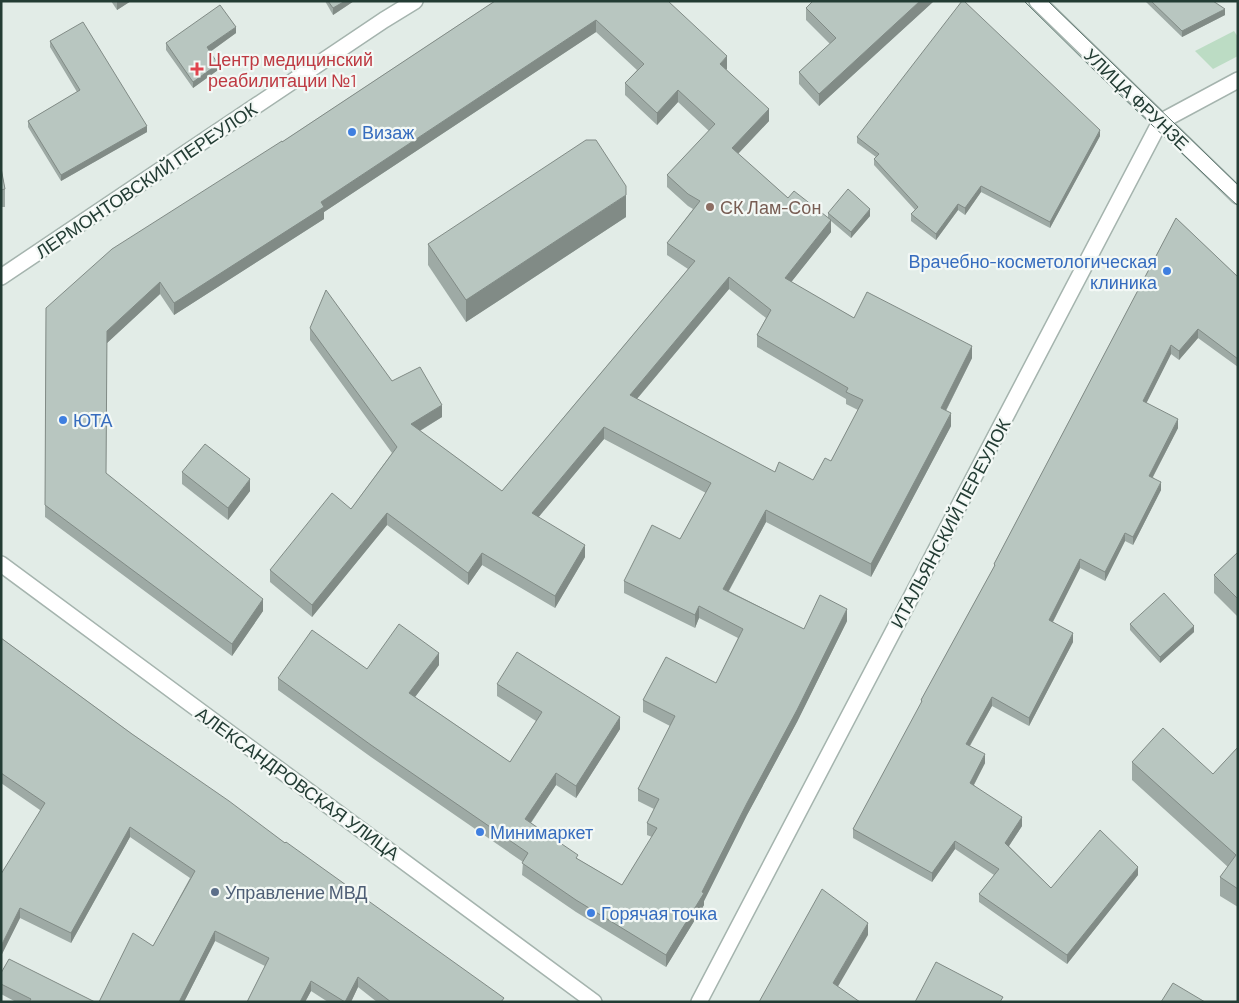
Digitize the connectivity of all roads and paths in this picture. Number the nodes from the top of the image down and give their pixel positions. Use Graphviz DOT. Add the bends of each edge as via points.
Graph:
graph roads {
  1 [pos="415,1"];
  2 [pos="1037,1"];
  3 [pos="1238,80"];
  4 [pos="1160,122"];
  5 [pos="1238,196"];
  6 [pos="1,276"];
  7 [pos="1,564"];
  8 [pos="594,1002"];
  9 [pos="699,1002"];
  1 -- 6 [label="street, ЛЕРМОНТОВСКИЙ ПЕРЕУЛОК"];
  2 -- 4 [label="street, УЛИЦА ФРУНЗЕ"];
  3 -- 4 [label="street"];
  4 -- 5 [label="street, УЛИЦА ФРУНЗЕ"];
  4 -- 9 [label="street, ИТАЛЬЯНСКИЙ ПЕРЕУЛОК"];
  7 -- 8 [label="street, АЛЕКСАНДРОВСКАЯ УЛИЦА"];
}
